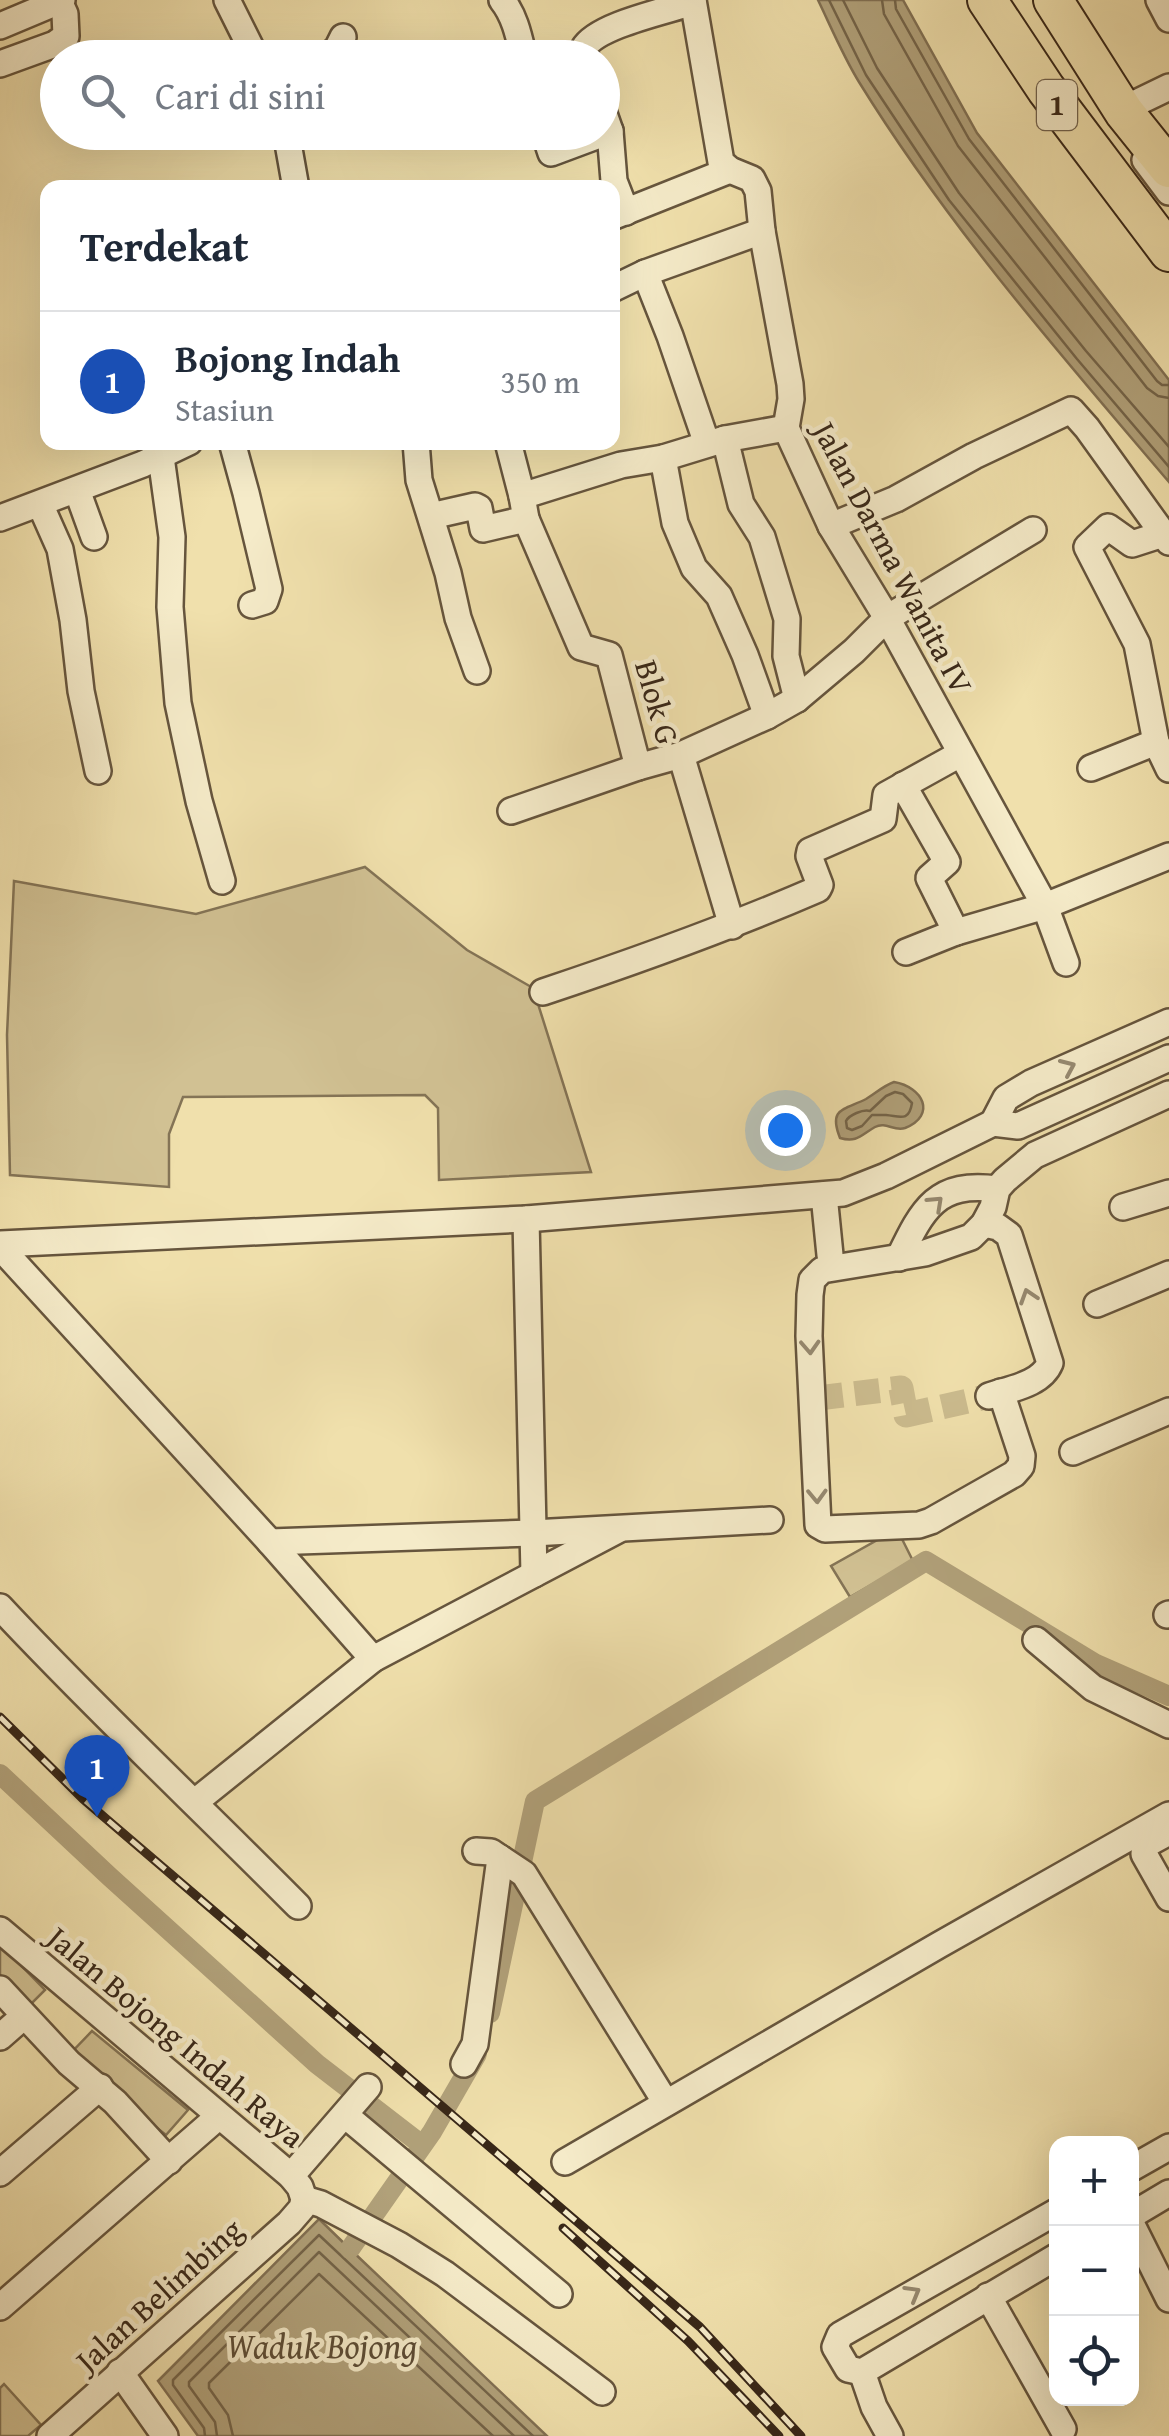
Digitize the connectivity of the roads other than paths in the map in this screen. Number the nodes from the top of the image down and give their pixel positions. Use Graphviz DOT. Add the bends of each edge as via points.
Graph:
graph roads {
  1 [pos="226,0"];
  2 [pos="502,0"];
  3 [pos="987,0"];
  4 [pos="1010,0"];
  5 [pos="1033,0"];
  6 [pos="1053,0"];
  7 [pos="1159,0"];
  8 [pos="60,1"];
  9 [pos="693,1"];
  10 [pos="1169,18"];
  11 [pos="0,26"];
  12 [pos="342,37"];
  13 [pos="60,40"];
  14 [pos="247,40"];
  15 [pos="341,40"];
  16 [pos="519,40"];
  17 [pos="589,40"];
  18 [pos="40,49"];
  19 [pos="0,64"];
  20 [pos="1169,86"];
  21 [pos="1124,112"];
  22 [pos="290,150"];
  23 [pos="613,150"];
  24 [pos="1169,168"];
  25 [pos="730,170"];
  26 [pos="295,180"];
  27 [pos="614,180"];
  28 [pos="1169,192"];
  29 [pos="620,214"];
  30 [pos="1169,226"];
  31 [pos="762,231"];
  32 [pos="1169,252"];
  33 [pos="645,273"];
  34 [pos="620,284"];
  35 [pos="786,428"];
  36 [pos="716,442"];
  37 [pos="174,450"];
  38 [pos="234,450"];
  39 [pos="417,450"];
  40 [pos="510,450"];
  41 [pos="161,457"];
  42 [pos="663,458"];
  43 [pos="77,490"];
  44 [pos="40,504"];
  45 [pos="524,508"];
  46 [pos="430,516"];
  47 [pos="0,518"];
  48 [pos="831,526"];
  49 [pos="1033,530"];
  50 [pos="94,537"];
  51 [pos="1166,538"];
  52 [pos="252,604"];
  53 [pos="887,618"];
  54 [pos="477,671"];
  55 [pos="797,698"];
  56 [pos="767,716"];
  57 [pos="1156,742"];
  58 [pos="682,754"];
  59 [pos="960,754"];
  60 [pos="638,767"];
  61 [pos="1090,768"];
  62 [pos="1169,769"];
  63 [pos="98,770"];
  64 [pos="903,785"];
  65 [pos="511,811"];
  66 [pos="1169,856"];
  67 [pos="222,881"];
  68 [pos="1045,906"];
  69 [pos="732,926"];
  70 [pos="956,932"];
  71 [pos="906,952"];
  72 [pos="1066,963"];
  73 [pos="543,992"];
  74 [pos="1169,1022"];
  75 [pos="1169,1058"];
  76 [pos="1169,1094"];
  77 [pos="993,1123"];
  78 [pos="997,1189"];
  79 [pos="1169,1193"];
  80 [pos="824,1195"];
  81 [pos="1123,1207"];
  82 [pos="526,1218"];
  83 [pos="984,1224"];
  84 [pos="0,1246"];
  85 [pos="830,1254"];
  86 [pos="899,1258"];
  87 [pos="1169,1274"];
  88 [pos="1097,1304"];
  89 [pos="1169,1411"];
  90 [pos="1074,1452"];
  91 [pos="770,1520"];
  92 [pos="618,1530"];
  93 [pos="532,1534"];
  94 [pos="270,1542"];
  95 [pos="534,1574"];
  96 [pos="0,1607"];
  97 [pos="1036,1640"];
  98 [pos="373,1658"];
  99 [pos="1169,1725"];
  100 [pos="195,1802"];
  101 [pos="1169,1815"];
  102 [pos="1169,1832"];
  103 [pos="1169,1898"];
  104 [pos="298,1906"];
  105 [pos="0,1930"];
  106 [pos="0,1989"];
  107 [pos="24,2016"];
  108 [pos="0,2036"];
  109 [pos="464,2064"];
  110 [pos="100,2088"];
  111 [pos="666,2103"];
  112 [pos="218,2117"];
  113 [pos="1169,2146"];
  114 [pos="169,2161"];
  115 [pos="565,2162"];
  116 [pos="1139,2164"];
  117 [pos="0,2173"];
  118 [pos="305,2193"];
  119 [pos="1169,2193"];
  120 [pos="1139,2211"];
  121 [pos="1049,2216"];
  122 [pos="1132,2226"];
  123 [pos="1018,2234"];
  124 [pos="1048,2262"];
  125 [pos="559,2294"];
  126 [pos="988,2296"];
  127 [pos="1169,2299"];
  128 [pos="0,2307"];
  129 [pos="120,2372"];
  130 [pos="862,2372"];
  131 [pos="602,2392"];
  132 [pos="1063,2429"];
  133 [pos="50,2436"];
  134 [pos="165,2436"];
  135 [pos="890,2436"];
  1 -- 14 [label="street"];
  2 -- 16 [label="street"];
  3 -- 32 [label="highway, 1"];
  4 -- 30 [label="street" via="1083,116"];
  5 -- 28 [label="street"];
  6 -- 21 [label="highway, 1"];
  7 -- 10 [label="street"];
  8 -- 11 [label="street"];
  8 -- 13 [label="street" via="66,36"];
  9 -- 17 [label="street"];
  9 -- 25 [label="street, Jalan Darma Wanita IV" via="717,148"];
  12 -- 15 [label="street"];
  18 -- 19 [label="street"];
  20 -- 21 [label="street"];
  21 -- 24 [label="highway, 1"];
  22 -- 26 [label="street"];
  23 -- 27 [label="street"];
  25 -- 29 [label="street"];
  25 -- 31 [label="street, Jalan Darma Wanita IV" via="752,179"];
  31 -- 33 [label="street"];
  31 -- 35 [label="street, Jalan Darma Wanita IV" via="790,384"];
  33 -- 34 [label="street"];
  33 -- 36 [label="street"];
  35 -- 36 [label="street"];
  35 -- 48 [label="street, Jalan Darma Wanita IV"];
  36 -- 42 [label="street"];
  36 -- 55 [label="street" via="762,537 788,619 786,656"];
  37 -- 41 [label="street"];
  38 -- 52 [label="street" via="268,589 265,601"];
  39 -- 46 [label="street"];
  40 -- 45 [label="street"];
  41 -- 43 [label="street"];
  41 -- 67 [label="street" via="172,537 178,703"];
  42 -- 45 [label="street" via="621,465"];
  42 -- 56 [label="street" via="675,524 694,568 719,596"];
  43 -- 44 [label="street"];
  43 -- 50 [label="street"];
  44 -- 47 [label="street"];
  44 -- 63 [label="street" via="60,549"];
  45 -- 46 [label="street" via="483,529 476,506"];
  45 -- 60 [label="street, Blok G" via="581,647 610,655"];
  46 -- 54 [label="street"];
  48 -- 51 [label="street" via="1071,410"];
  48 -- 53 [label="street, Jalan Darma Wanita IV"];
  49 -- 53 [label="street, Blok G"];
  51 -- 57 [label="street" via="1132,544 1108,527 1087,548 1138,644"];
  53 -- 55 [label="street, Blok G"];
  53 -- 59 [label="street, Jalan Darma Wanita IV"];
  55 -- 56 [label="street, Blok G"];
  56 -- 58 [label="street, Blok G"];
  57 -- 61 [label="street"];
  57 -- 62 [label="street"];
  58 -- 60 [label="street, Blok G"];
  58 -- 69 [label="street"];
  59 -- 64 [label="street"];
  59 -- 68 [label="street, Jalan Darma Wanita IV"];
  60 -- 65 [label="street"];
  64 -- 69 [label="street" via="886,794 883,819 810,852 818,889"];
  64 -- 70 [label="street" via="948,862 929,878"];
  66 -- 68 [label="street"];
  68 -- 70 [label="street"];
  68 -- 72 [label="street, Jalan Darma Wanita IV"];
  69 -- 73 [label="street"];
  70 -- 71 [label="street"];
  77 -- 74 [label="street, one-way" via="1006,1098"];
  75 -- 77 [label="street" via="1018,1126"];
  76 -- 78 [label="street" via="1035,1155"];
  77 -- 80 [label="street" via="856,1190"];
  78 -- 83 [label="street"];
  86 -- 78 [label="street, one-way" via="924,1213 946,1192"];
  79 -- 81 [label="street"];
  80 -- 82 [label="street"];
  80 -- 85 [label="street"];
  82 -- 84 [label="street"];
  82 -- 93 [label="street"];
  83 -- 86 [label="street" via="946,1247"];
  86 -- 83 [label="street, one-way" via="822,1270 812,1280 818,1525 826,1529 919,1525 1021,1466 994,1395 1036,1380 1050,1363 1008,1235"];
  84 -- 94 [label="street"];
  87 -- 88 [label="street"];
  89 -- 90 [label="street"];
  91 -- 92 [label="street"];
  92 -- 93 [label="street"];
  92 -- 95 [label="street"];
  93 -- 94 [label="street"];
  93 -- 95 [label="street"];
  94 -- 98 [label="street"];
  95 -- 98 [label="street"];
  96 -- 100 [label="street"];
  97 -- 99 [label="street" via="1093,1688"];
  98 -- 100 [label="street"];
  100 -- 104 [label="street"];
  101 -- 111 [label="street"];
  102 -- 103 [label="street" via="1145,1846 1144,1854"];
  105 -- 112 [label="street, Jalan Bojong Indah Raya"];
  106 -- 107 [label="street"];
  107 -- 108 [label="street"];
  107 -- 110 [label="street"];
  109 -- 111 [label="street" via="475,2044 502,1861"];
  110 -- 114 [label="street"];
  110 -- 117 [label="street"];
  111 -- 115 [label="street"];
  112 -- 114 [label="street"];
  112 -- 118 [label="street, Jalan Bojong Indah Raya"];
  113 -- 116 [label="street"];
  114 -- 128 [label="street"];
  118 -- 125 [label="street, Jalan Belimbing" via="358,2100 384,2146"];
  118 -- 129 [label="street, Jalan Belimbing" via="290,2222"];
  118 -- 131 [label="street, Jalan Bojong Indah Raya" via="446,2274"];
  119 -- 120 [label="street"];
  121 -- 123 [label="street"];
  122 -- 127 [label="street"];
  123 -- 124 [label="street"];
  130 -- 123 [label="street, one-way" via="842,2358 836,2347 840,2335"];
  124 -- 126 [label="street"];
  126 -- 130 [label="street"];
  126 -- 132 [label="street"];
  129 -- 133 [label="street, Jalan Belimbing"];
  129 -- 134 [label="street"];
  130 -- 135 [label="street"];
}
